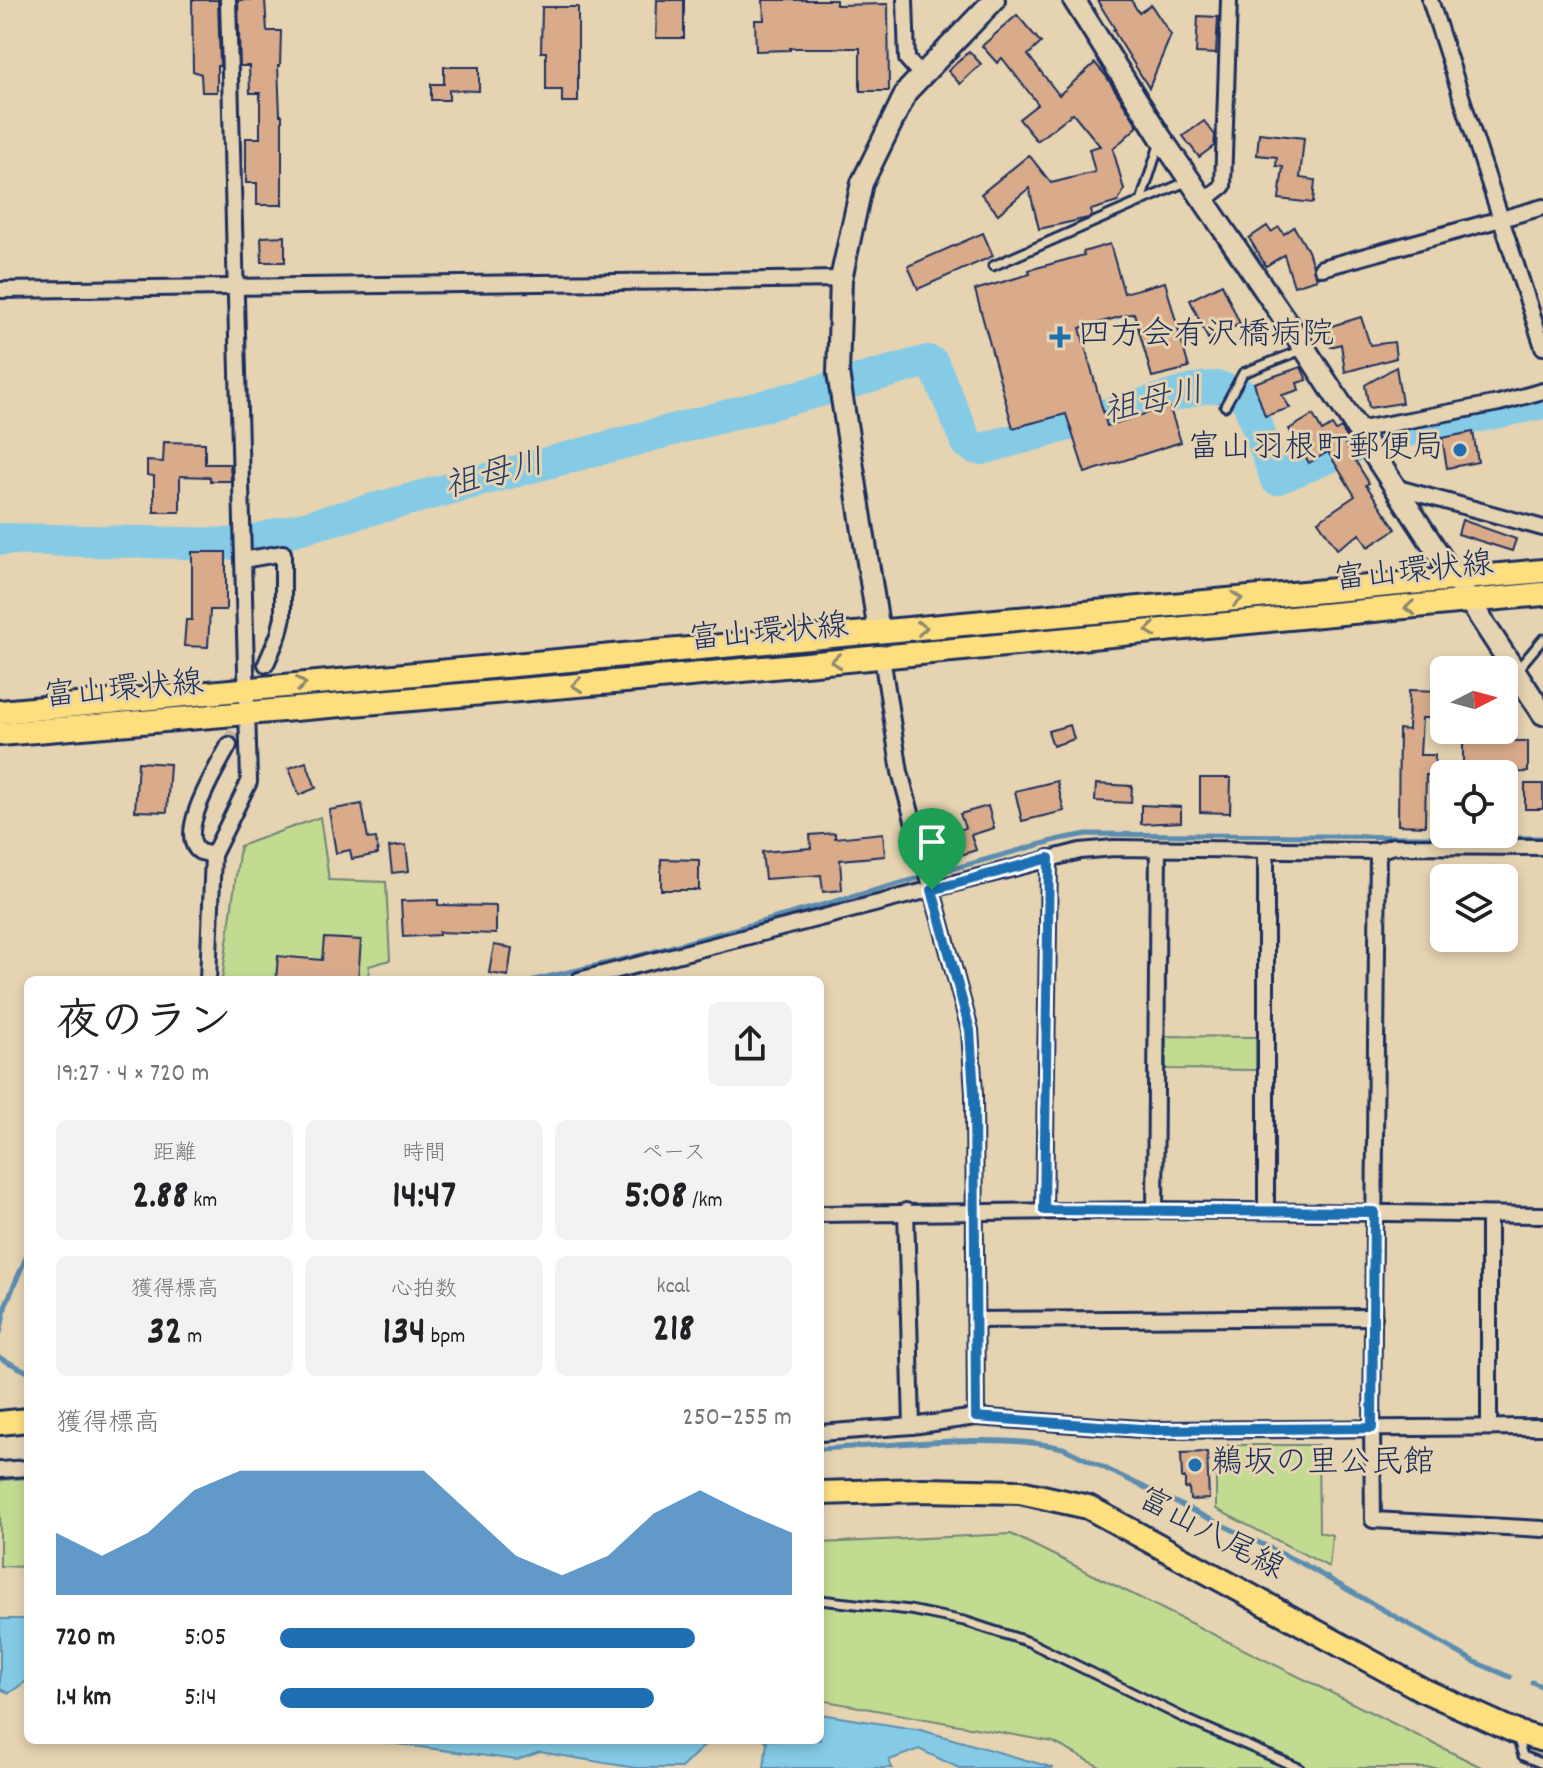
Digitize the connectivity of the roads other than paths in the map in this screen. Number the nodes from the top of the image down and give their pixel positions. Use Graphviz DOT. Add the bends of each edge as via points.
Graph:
graph roads {
  1 [pos="228,0"];
  2 [pos="905,0"];
  3 [pos="994,0"];
  4 [pos="1074,0"];
  5 [pos="1229,0"];
  6 [pos="1430,0"];
  7 [pos="921,75"];
  8 [pos="1161,138"];
  9 [pos="1190,180"];
  10 [pos="1141,201"];
  11 [pos="1204,201"];
  12 [pos="1543,207"];
  13 [pos="1501,219"];
  14 [pos="993,266"];
  15 [pos="1322,268"];
  16 [pos="841,279"];
  17 [pos="234,287"];
  18 [pos="0,290"];
  19 [pos="1543,347"];
  20 [pos="1305,349"];
  21 [pos="1543,391"];
  22 [pos="1225,406"];
  23 [pos="1357,430"];
  24 [pos="1394,487"];
  25 [pos="1543,528"];
  26 [pos="243,560"];
  27 [pos="1543,571"];
  28 [pos="1455,578"];
  29 [pos="1543,594"];
  30 [pos="1470,602"];
  31 [pos="879,632"];
  32 [pos="1543,639"];
  33 [pos="1505,656"];
  34 [pos="882,657"];
  35 [pos="266,664"];
  36 [pos="1518,670"];
  37 [pos="1518,675"];
  38 [pos="246,689"];
  39 [pos="0,712"];
  40 [pos="246,714"];
  41 [pos="1543,714"];
  42 [pos="0,734"];
  43 [pos="229,745"];
  44 [pos="1543,847"];
  45 [pos="1158,849"];
  46 [pos="1266,850"];
  47 [pos="1378,851"];
  48 [pos="213,855"];
  49 [pos="1049,858"];
  50 [pos="932,890"];
  51 [pos="642,972"];
  52 [pos="208,976"];
  53 [pos="610,976"];
  54 [pos="1044,1210"];
  55 [pos="1155,1210"];
  56 [pos="1266,1210"];
  57 [pos="906,1211"];
  58 [pos="975,1211"];
  59 [pos="1374,1212"];
  60 [pos="824,1214"];
  61 [pos="1489,1215"];
  62 [pos="1543,1215"];
  63 [pos="1374,1317"];
  64 [pos="976,1320"];
  65 [pos="976,1417"];
  66 [pos="24,1420"];
  67 [pos="0,1423"];
  68 [pos="912,1426"];
  69 [pos="1489,1427"];
  70 [pos="1543,1427"];
  71 [pos="1372,1428"];
  72 [pos="824,1433"];
  73 [pos="24,1468"];
  74 [pos="0,1470"];
  75 [pos="824,1493"];
  76 [pos="1543,1529"];
  77 [pos="824,1601"];
  78 [pos="1516,1732"];
  79 [pos="1543,1740"];
  80 [pos="1543,1764"];
  81 [pos="1299,1768"];
  1 -- 17 [label="street"];
  2 -- 7 [label="street" via="907,59"];
  3 -- 7 [label="street"];
  4 -- 8 [label="street"];
  5 -- 11 [label="street" via="1223,186"];
  6 -- 13 [label="street"];
  7 -- 16 [label="street" via="907,91 862,183"];
  8 -- 9 [label="street"];
  8 -- 10 [label="lane"];
  9 -- 10 [label="lane"];
  9 -- 11 [label="street"];
  10 -- 14 [label="lane"];
  11 -- 20 [label="street"];
  12 -- 13 [label="street"];
  13 -- 15 [label="street"];
  13 -- 19 [label="street"];
  16 -- 17 [label="street"];
  16 -- 31 [label="street" via="838,373"];
  17 -- 18 [label="street"];
  17 -- 26 [label="street"];
  20 -- 22 [label="lane" via="1243,373"];
  20 -- 23 [label="street"];
  21 -- 23 [label="street"];
  23 -- 24 [label="street"];
  24 -- 25 [label="street"];
  24 -- 28 [label="street"];
  26 -- 35 [label="street" via="283,553 283,617"];
  26 -- 38 [label="street"];
  27 -- 28 [label="main road, 富山環状線"];
  28 -- 30 [label="street"];
  31 -- 28 [label="main road, 富山環状線, one-way"];
  29 -- 30 [label="main road, 富山環状線"];
  30 -- 33 [label="street"];
  30 -- 34 [label="main road, 富山環状線, one-way"];
  38 -- 31 [label="main road, 富山環状線, one-way"];
  32 -- 36 [label="lane"];
  34 -- 40 [label="main road, 富山環状線, one-way"];
  34 -- 50 [label="street" via="900,772"];
  37 -- 41 [label="street"];
  38 -- 39 [label="main road, 富山環状線"];
  38 -- 40 [label="street"];
  40 -- 42 [label="main road, 富山環状線"];
  40 -- 48 [label="street" via="249,782"];
  43 -- 48 [label="street" via="196,810 192,832 193,844"];
  44 -- 47 [label="street" via="1393,846"];
  45 -- 46 [label="street"];
  45 -- 49 [label="street" via="1114,848"];
  45 -- 55 [label="street"];
  46 -- 47 [label="street"];
  46 -- 56 [label="street"];
  47 -- 59 [label="street"];
  48 -- 52 [label="street"];
  49 -- 50 [label="street"];
  49 -- 54 [label="street"];
  50 -- 51 [label="street"];
  50 -- 58 [label="street" via="970,1030"];
  51 -- 53 [label="street"];
  54 -- 55 [label="street"];
  54 -- 58 [label="street"];
  55 -- 56 [label="street"];
  56 -- 59 [label="street"];
  57 -- 58 [label="street"];
  57 -- 60 [label="street"];
  57 -- 68 [label="street"];
  58 -- 64 [label="street"];
  59 -- 61 [label="street"];
  59 -- 63 [label="street"];
  61 -- 62 [label="street"];
  61 -- 69 [label="street"];
  63 -- 64 [label="street"];
  63 -- 71 [label="street"];
  64 -- 65 [label="street"];
  65 -- 68 [label="street"];
  65 -- 71 [label="street" via="1154,1430"];
  66 -- 67 [label="main road"];
  68 -- 72 [label="street"];
  69 -- 70 [label="street"];
  69 -- 71 [label="street"];
  71 -- 76 [label="street" via="1373,1520"];
  73 -- 74 [label="street"];
  75 -- 78 [label="main road, 富山八尾線" via="1020,1492 1088,1507 1423,1690"];
  77 -- 81 [label="lane" via="937,1615 1029,1642"];
  78 -- 79 [label="main road, 富山八尾線"];
  78 -- 80 [label="lane" via="1523,1756"];
}
